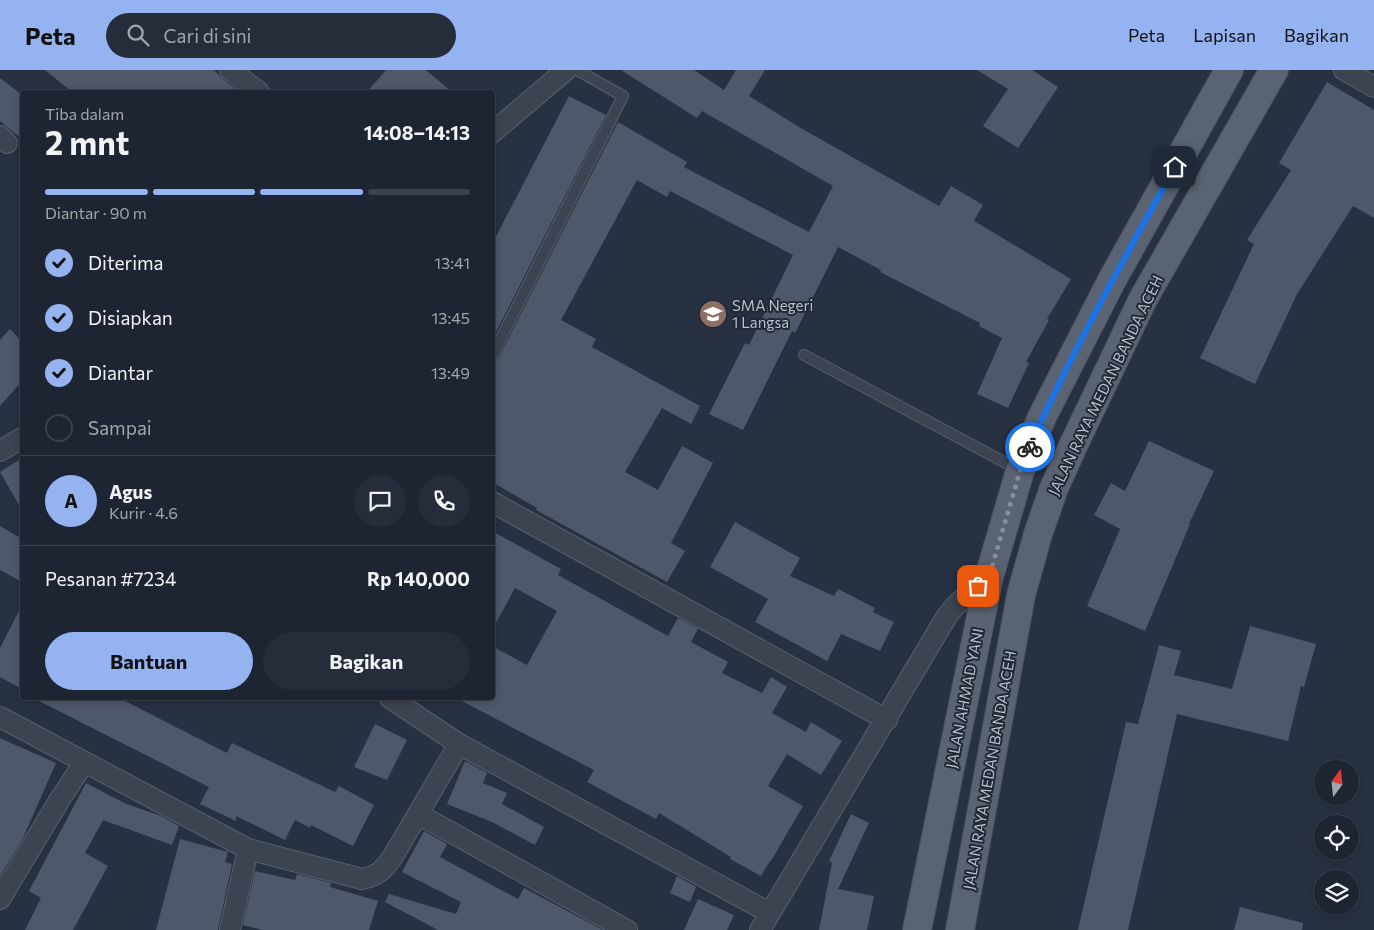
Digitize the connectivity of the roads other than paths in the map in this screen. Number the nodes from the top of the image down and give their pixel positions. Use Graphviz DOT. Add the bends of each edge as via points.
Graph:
graph roads {
  1 [pos="230,70"];
  2 [pos="566,70"];
  3 [pos="577,70"];
  4 [pos="1229,70"];
  5 [pos="1274,70"];
  6 [pos="1344,70"];
  7 [pos="1374,87"];
  8 [pos="256,90"];
  9 [pos="495,130"];
  10 [pos="495,350"];
  11 [pos="804,355"];
  12 [pos="20,439"];
  13 [pos="0,451"];
  14 [pos="1020,471"];
  15 [pos="495,504"];
  16 [pos="989,577"];
  17 [pos="393,700"];
  18 [pos="0,717"];
  19 [pos="887,720"];
  20 [pos="459,744"];
  21 [pos="84,763"];
  22 [pos="418,814"];
  23 [pos="248,849"];
  24 [pos="0,899"];
  25 [pos="765,922"];
  26 [pos="230,930"];
  27 [pos="628,930"];
  28 [pos="917,930"];
  29 [pos="960,930"];
  1 -- 8 [label="street"];
  2 -- 9 [label="street"];
  3 -- 10 [label="lane" via="623,96"];
  4 -- 14 [label="main road, JALAN AHMAD YANI" via="1112,280 1042,417"];
  5 -- 29 [label="main road, JALAN RAYA MEDAN BANDA ACEH" via="1143,299 1051,497 1021,595"];
  6 -- 7 [label="street"];
  11 -- 14 [label="lane"];
  12 -- 13 [label="street"];
  14 -- 16 [label="main road, JALAN AHMAD YANI"];
  15 -- 19 [label="street"];
  16 -- 19 [label="street" via="947,616"];
  16 -- 28 [label="main road, JALAN AHMAD YANI"];
  17 -- 20 [label="street"];
  18 -- 21 [label="street"];
  19 -- 25 [label="street"];
  20 -- 22 [label="street"];
  20 -- 25 [label="street"];
  21 -- 23 [label="street"];
  21 -- 24 [label="street"];
  22 -- 23 [label="street" via="384,869 362,880"];
  22 -- 27 [label="street"];
  23 -- 26 [label="street"];
}
